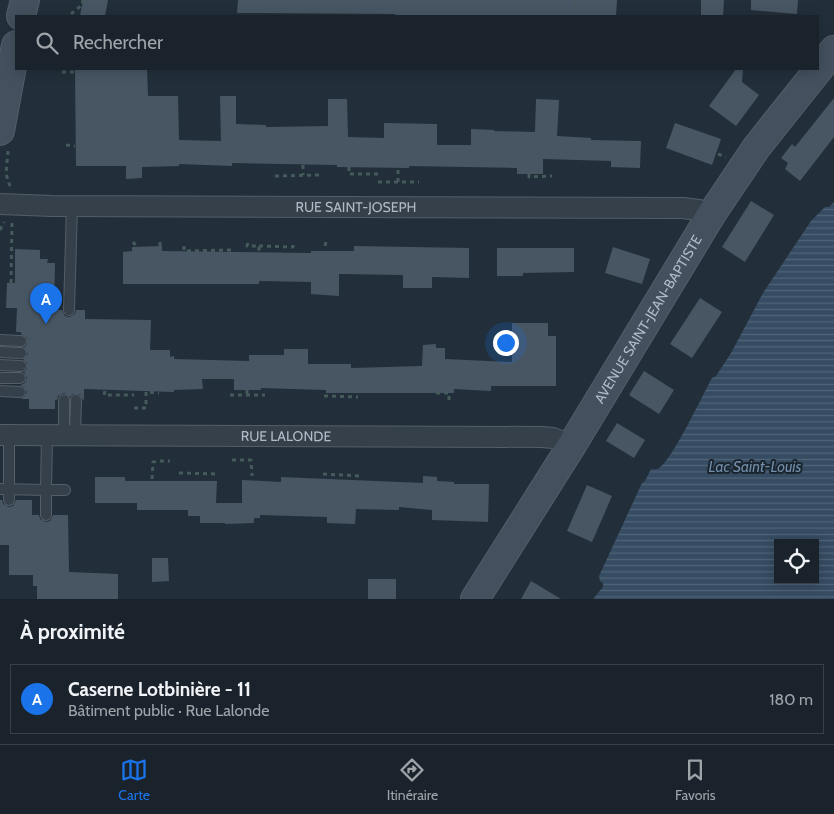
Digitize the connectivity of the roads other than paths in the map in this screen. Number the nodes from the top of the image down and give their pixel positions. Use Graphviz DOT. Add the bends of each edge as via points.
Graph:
graph roads {
  1 [pos="24,0"];
  2 [pos="22,15"];
  3 [pos="15,50"];
  4 [pos="834,50"];
  5 [pos="819,69"];
  6 [pos="818,70"];
  7 [pos="0,131"];
  8 [pos="72,206"];
  9 [pos="5,210"];
  10 [pos="711,215"];
  11 [pos="69,310"];
  12 [pos="0,340"];
  13 [pos="21,340"];
  14 [pos="0,352"];
  15 [pos="21,353"];
  16 [pos="0,365"];
  17 [pos="21,366"];
  18 [pos="0,378"];
  19 [pos="20,378"];
  20 [pos="0,391"];
  21 [pos="20,392"];
  22 [pos="64,400"];
  23 [pos="76,400"];
  24 [pos="5,435"];
  25 [pos="62,436"];
  26 [pos="572,445"];
  27 [pos="46,490"];
  28 [pos="65,490"];
  29 [pos="6,493"];
  30 [pos="46,515"];
  31 [pos="475,599"];
  1 -- 2 [label="street"];
  3 -- 7 [label="street"];
  4 -- 5 [label="street, AVENUE SAINT-JEAN-BAPTISTE"];
  6 -- 10 [label="street, AVENUE SAINT-JEAN-BAPTISTE" via="752,155"];
  8 -- 9 [label="street, RUE SAINT-JOSEPH"];
  8 -- 10 [label="street, RUE SAINT-JOSEPH" via="683,208"];
  8 -- 11 [label="lane"];
  10 -- 26 [label="street, AVENUE SAINT-JEAN-BAPTISTE"];
  12 -- 13 [label="lane"];
  14 -- 15 [label="lane"];
  16 -- 17 [label="lane"];
  18 -- 19 [label="lane"];
  20 -- 21 [label="lane"];
  22 -- 25 [label="lane"];
  23 -- 25 [label="lane"];
  24 -- 25 [label="street, RUE LALONDE"];
  24 -- 29 [label="lane"];
  25 -- 26 [label="street, RUE LALONDE" via="542,437"];
  25 -- 27 [label="lane"];
  26 -- 31 [label="street, AVENUE SAINT-JEAN-BAPTISTE"];
  27 -- 28 [label="lane"];
  27 -- 29 [label="lane"];
  27 -- 30 [label="lane"];
}
